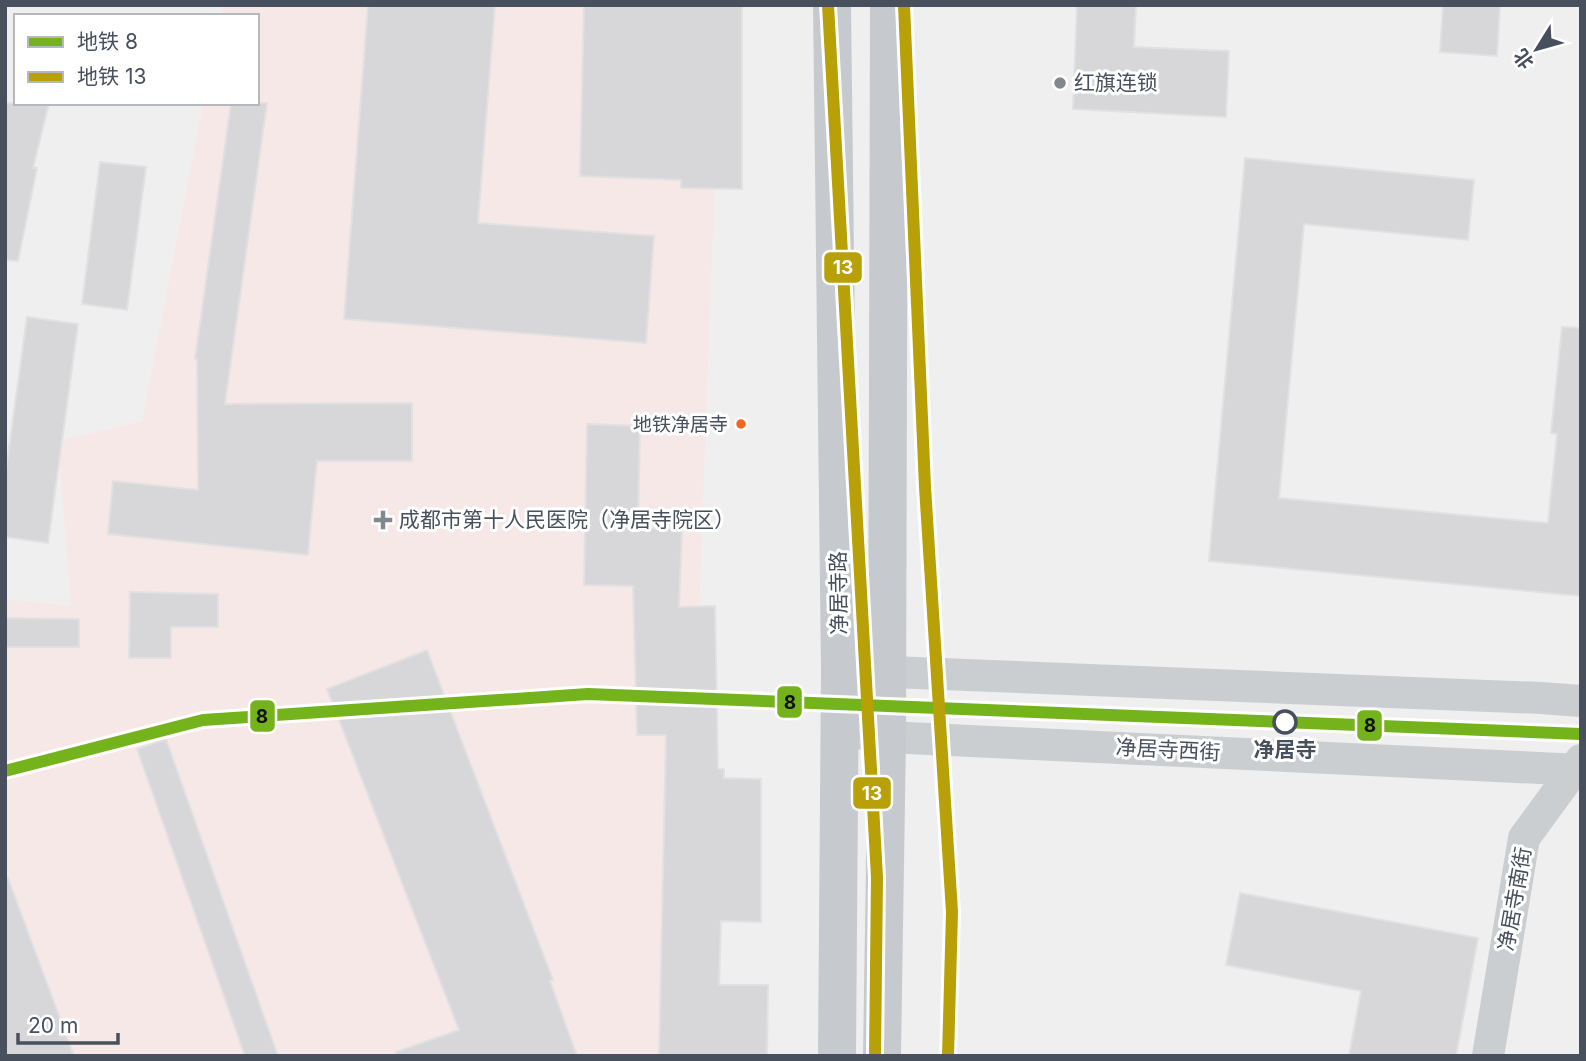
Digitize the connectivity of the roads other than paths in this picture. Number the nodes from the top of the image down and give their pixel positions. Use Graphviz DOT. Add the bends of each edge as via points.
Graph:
graph roads {
  1 [pos="832,5"];
  2 [pos="889,5"];
  3 [pos="840,670"];
  4 [pos="888,673"];
  5 [pos="1581,701"];
  6 [pos="839,731"];
  7 [pos="887,737"];
  8 [pos="1579,766"];
  9 [pos="837,1056"];
  10 [pos="882,1056"];
  11 [pos="1488,1056"];
  1 -- 3 [label="main road, 净居寺路"];
  2 -- 4 [label="main road"];
  3 -- 4 [label="street"];
  3 -- 6 [label="main road, 净居寺路"];
  4 -- 5 [label="street"];
  4 -- 7 [label="main road"];
  6 -- 7 [label="street, 净居寺西街"];
  6 -- 9 [label="main road, 净居寺路"];
  7 -- 8 [label="street, 净居寺西街"];
  7 -- 10 [label="main road"];
  8 -- 11 [label="street, 净居寺南街" via="1524,838"];
}
